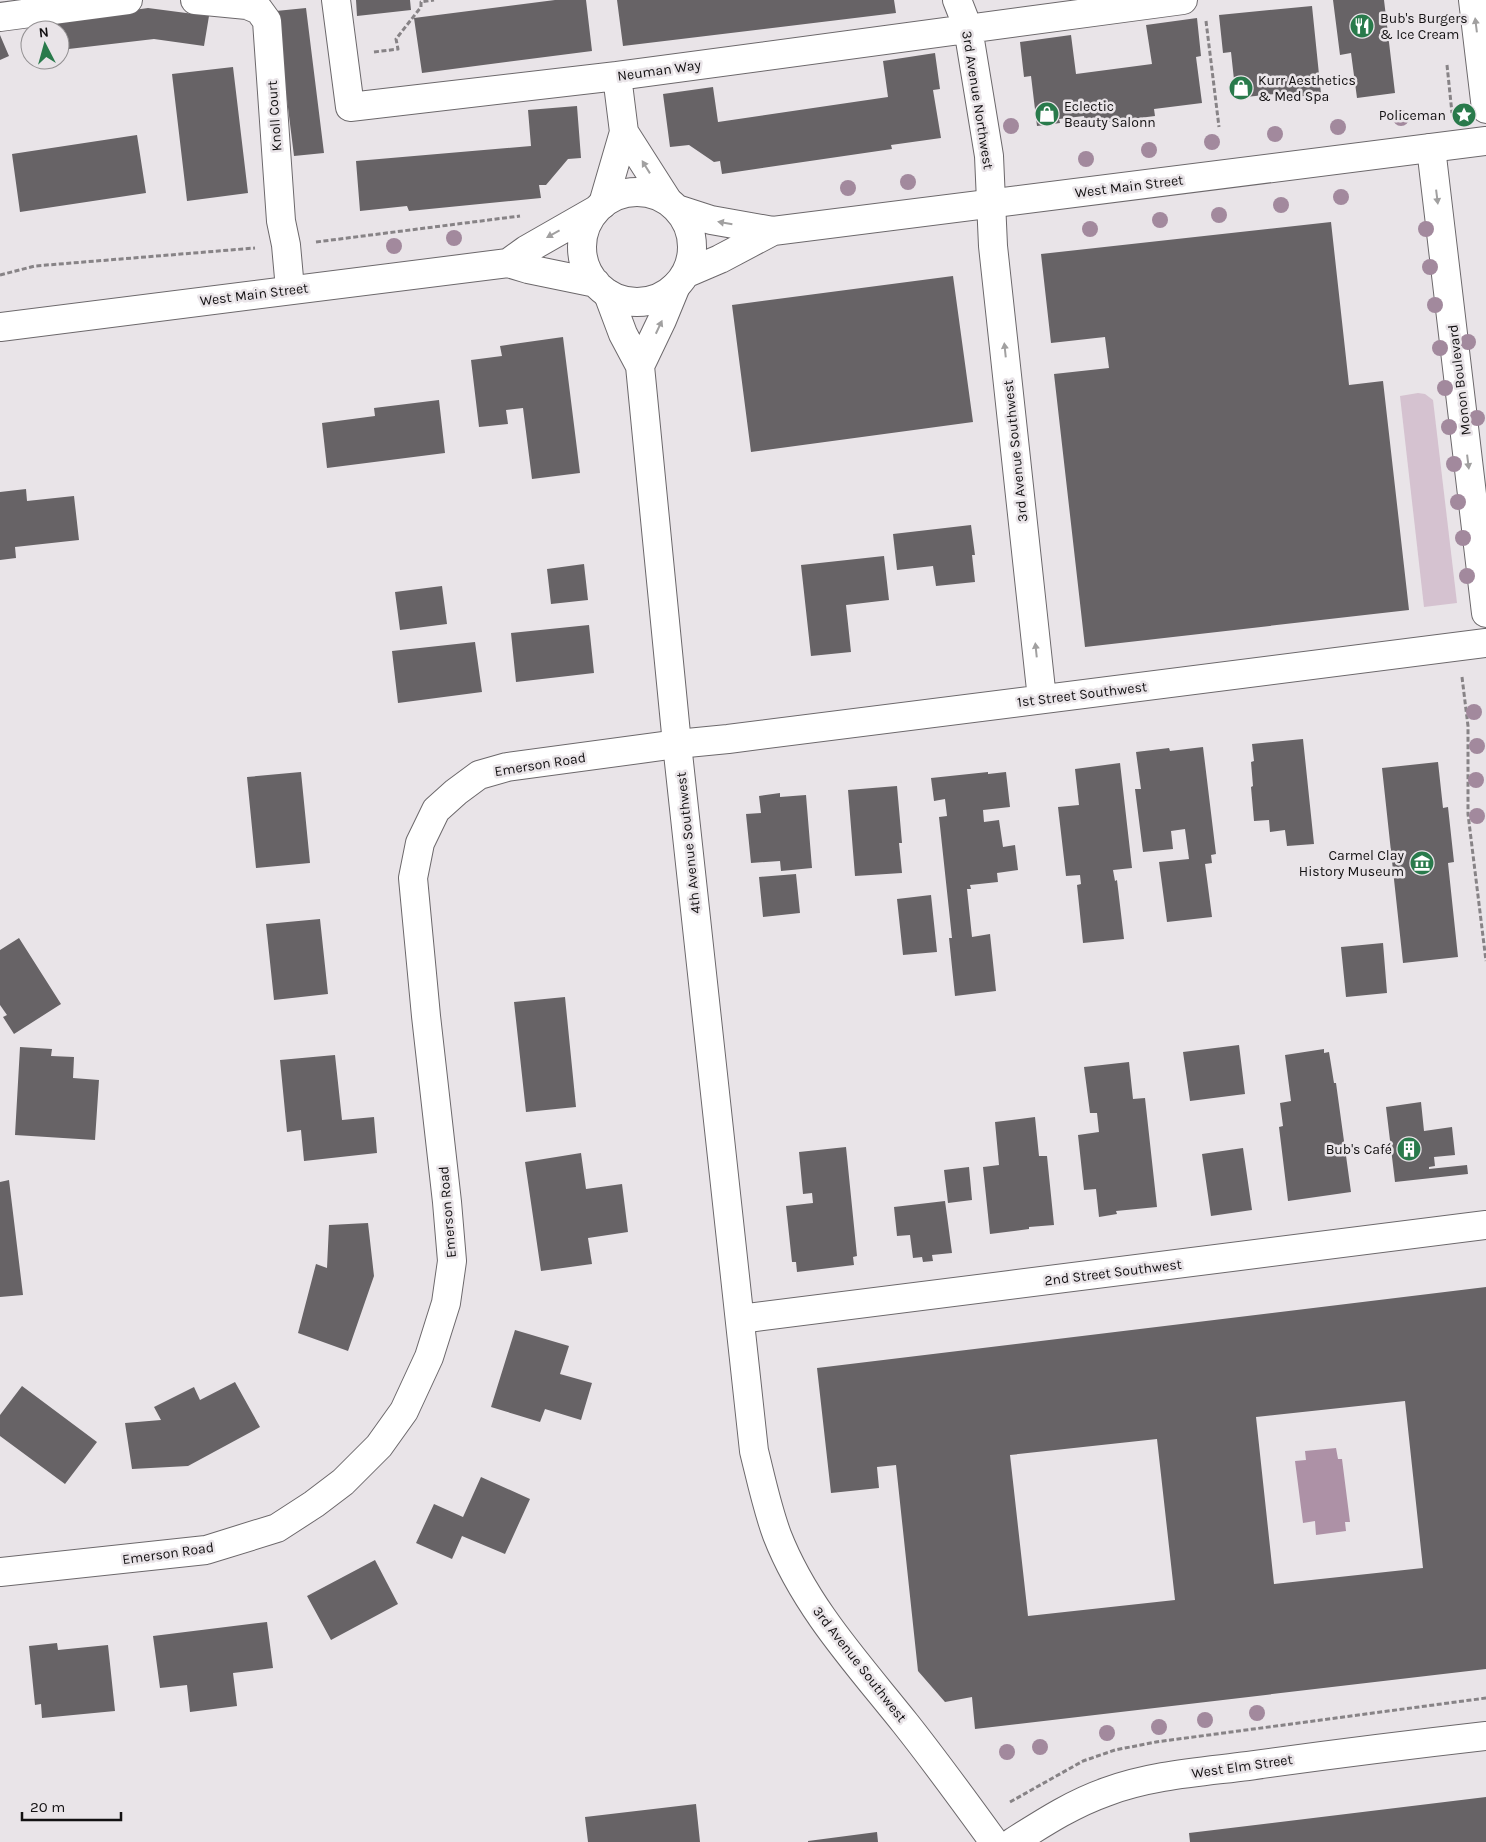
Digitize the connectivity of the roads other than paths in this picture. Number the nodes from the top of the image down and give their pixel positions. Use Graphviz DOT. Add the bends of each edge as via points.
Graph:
graph roads {
  1 [pos="128,0"];
  2 [pos="196,0"];
  3 [pos="336,0"];
  4 [pos="957,0"];
  5 [pos="1184,0"];
  6 [pos="1473,0"];
  7 [pos="1065,8"];
  8 [pos="0,18"];
  9 [pos="968,28"];
  10 [pos="617,76"];
  11 [pos="1486,108"];
  12 [pos="624,132"];
  13 [pos="1486,141"];
  14 [pos="1431,148"];
  15 [pos="992,203"];
  16 [pos="673,205"];
  17 [pos="599,207"];
  18 [pos="773,231"];
  19 [pos="508,263"];
  20 [pos="681,280"];
  21 [pos="290,289"];
  22 [pos="602,289"];
  23 [pos="0,327"];
  24 [pos="640,366"];
  25 [pos="1486,613"];
  26 [pos="1486,643"];
  27 [pos="1042,699"];
  28 [pos="677,744"];
  29 [pos="1486,1225"];
  30 [pos="740,1319"];
  31 [pos="0,1572"];
  32 [pos="1486,1736"];
  33 [pos="994,1842"];
  34 [pos="1013,1842"];
  1 -- 8 [label="street"];
  2 -- 21 [label="street, Knoll Court" via="247,5 259,10 266,21 281,221"];
  3 -- 10 [label="street, Neuman Way" via="350,107"];
  4 -- 9 [label="street, 3rd Avenue Northwest"];
  5 -- 7 [label="street, Neuman Way"];
  11 -- 6 [label="street, one-way"];
  7 -- 9 [label="street, Neuman Way"];
  9 -- 10 [label="street, Neuman Way"];
  9 -- 15 [label="street, 3rd Avenue Northwest" via="989,156"];
  10 -- 12 [label="street"];
  16 -- 12 [label="street, one-way"];
  12 -- 17 [label="street"];
  13 -- 14 [label="street, West Main Street"];
  14 -- 15 [label="street, West Main Street"];
  14 -- 25 [label="street, Monon Boulevard, one-way"];
  15 -- 18 [label="street, West Main Street"];
  27 -- 15 [label="street, 3rd Avenue Southwest, one-way" via="993,246"];
  16 -- 17 [label="street" via="642,192 614,197"];
  18 -- 16 [label="street, West Main Street, one-way" via="711,220"];
  16 -- 20 [label="street" via="686,220 691,233 690,262"];
  17 -- 19 [label="street, West Main Street, one-way"];
  17 -- 22 [label="street" via="589,220 582,247 584,263"];
  18 -- 20 [label="street, West Main Street"];
  19 -- 21 [label="street, West Main Street"];
  19 -- 22 [label="street, West Main Street"];
  20 -- 22 [label="street" via="661,297 643,302 625,300"];
  24 -- 20 [label="street, one-way"];
  21 -- 23 [label="street, West Main Street"];
  22 -- 24 [label="street, 4th Avenue Southwest"];
  24 -- 28 [label="street, 4th Avenue Southwest"];
  26 -- 27 [label="street, 1st Street Southwest"];
  27 -- 28 [label="street, 1st Street Southwest"];
  28 -- 30 [label="street, 4th Avenue Southwest"];
  28 -- 31 [label="street, Emerson Road" via="506,767 479,775 436,810 420,844 412,878 452,1261 446,1303 429,1357 404,1411 379,1446 343,1482 277,1528 206,1550"];
  29 -- 30 [label="street, 2nd Street Southwest"];
  30 -- 33 [label="street, 3rd Avenue Southwest" via="754,1451 781,1544 815,1608"];
  32 -- 34 [label="street, West Elm Street" via="1136,1782 1062,1811"];
}
